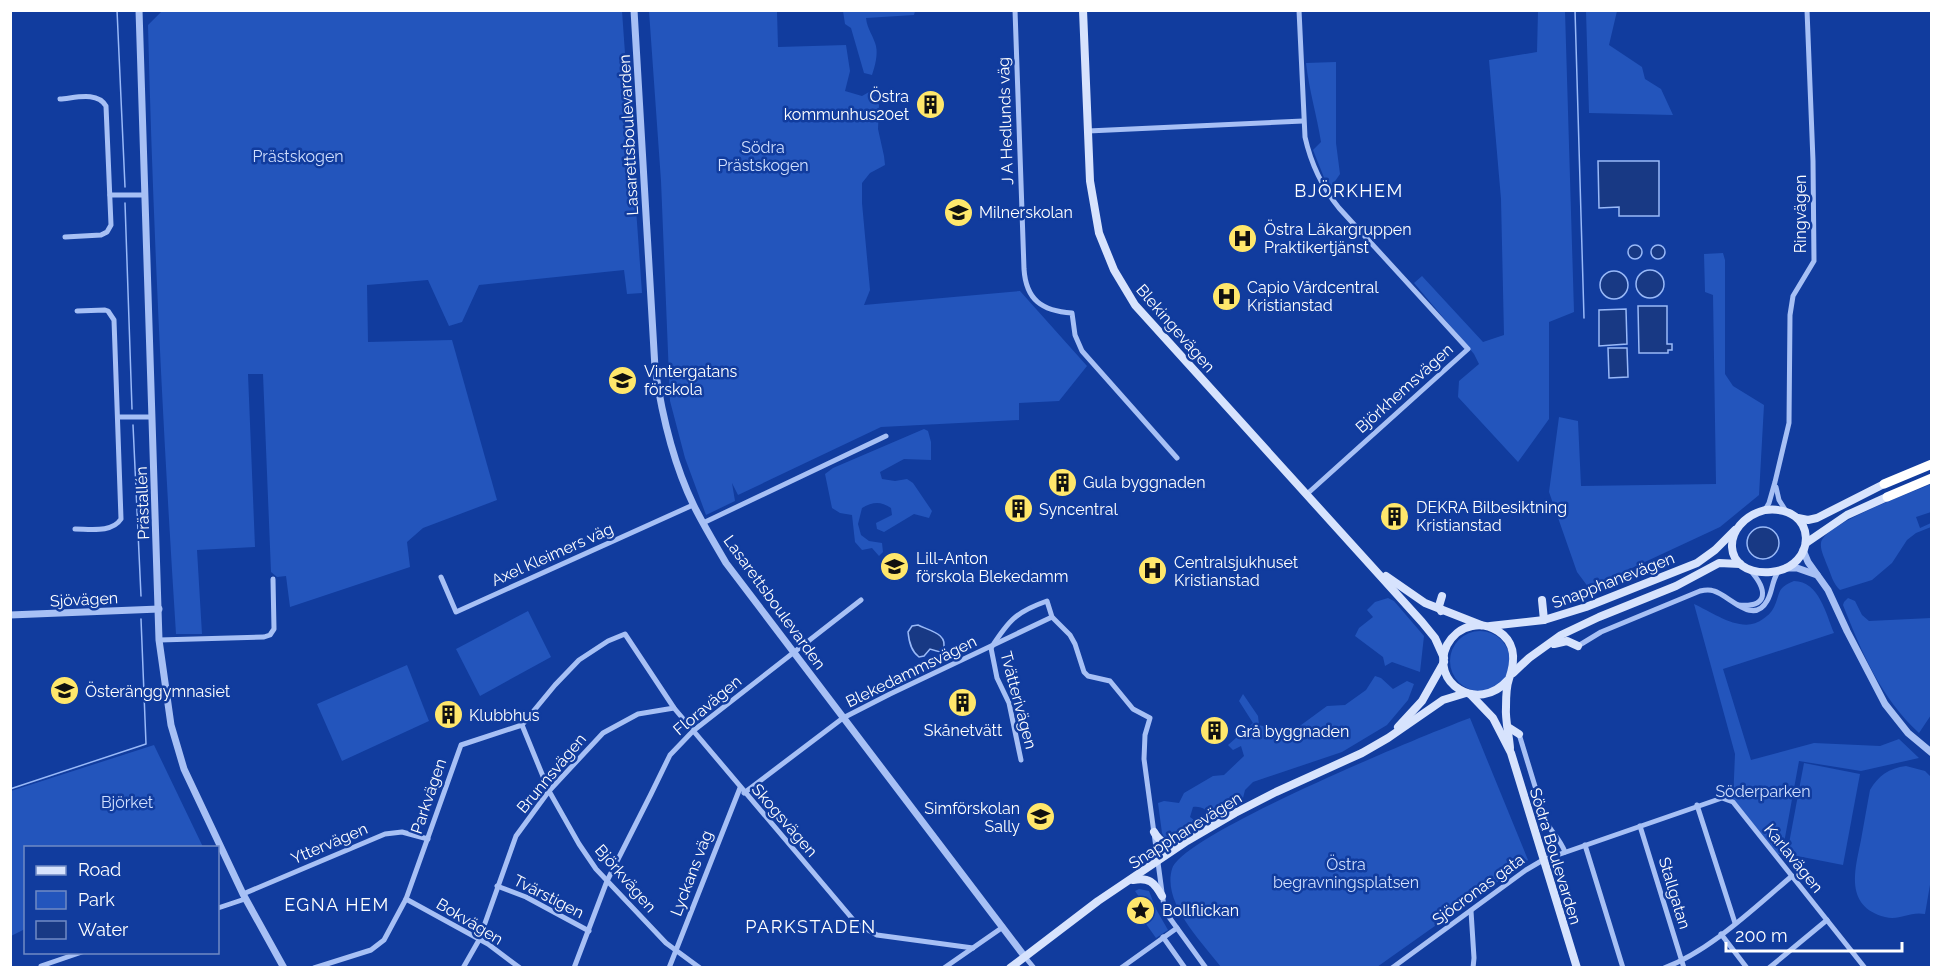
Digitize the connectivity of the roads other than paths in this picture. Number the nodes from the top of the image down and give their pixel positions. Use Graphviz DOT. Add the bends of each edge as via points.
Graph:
graph roads {
  1 [pos="139,10"];
  2 [pos="634,10"];
  3 [pos="1015,10"];
  4 [pos="1083,10"];
  5 [pos="1299,10"];
  6 [pos="1807,10"];
  7 [pos="60,99"];
  8 [pos="1304,121"];
  9 [pos="1088,131"];
  10 [pos="110,195"];
  11 [pos="146,195"];
  12 [pos="64,237"];
  13 [pos="77,311"];
  14 [pos="118,417"];
  15 [pos="152,417"];
  16 [pos="886,436"];
  17 [pos="1177,458"];
  18 [pos="1932,464"];
  19 [pos="1932,478"];
  20 [pos="1775,482"];
  21 [pos="1884,484"];
  22 [pos="1308,494"];
  23 [pos="1887,497"];
  24 [pos="693,505"];
  25 [pos="1765,510"];
  26 [pos="1787,512"];
  27 [pos="1798,518"];
  28 [pos="703,523"];
  29 [pos="75,529"];
  30 [pos="1735,530"];
  31 [pos="1804,547"];
  32 [pos="1740,564"];
  33 [pos="1375,568"];
  34 [pos="1783,569"];
  35 [pos="1750,570"];
  36 [pos="1820,576"];
  37 [pos="441,577"];
  38 [pos="273,579"];
  39 [pos="1442,596"];
  40 [pos="861,600"];
  41 [pos="1542,600"];
  42 [pos="1736,604"];
  43 [pos="159,609"];
  44 [pos="1441,611"];
  45 [pos="10,615"];
  46 [pos="1052,617"];
  47 [pos="1544,620"];
  48 [pos="1485,626"];
  49 [pos="159,640"];
  50 [pos="1578,646"];
  51 [pos="991,648"];
  52 [pos="1541,648"];
  53 [pos="794,652"];
  54 [pos="1444,660"];
  55 [pos="1510,677"];
  56 [pos="1468,694"];
  57 [pos="674,708"];
  58 [pos="843,718"];
  59 [pos="522,725"];
  60 [pos="1508,728"];
  61 [pos="693,731"];
  62 [pos="1519,734"];
  63 [pos="1388,738"];
  64 [pos="1511,753"];
  65 [pos="1932,753"];
  66 [pos="1022,760"];
  67 [pos="740,788"];
  68 [pos="549,791"];
  69 [pos="744,793"];
  70 [pos="1722,798"];
  71 [pos="1697,805"];
  72 [pos="1640,826"];
  73 [pos="1154,832"];
  74 [pos="428,839"];
  75 [pos="1187,841"];
  76 [pos="1585,845"];
  77 [pos="1565,852"];
  78 [pos="1543,860"];
  79 [pos="1157,862"];
  80 [pos="1792,876"];
  81 [pos="607,881"];
  82 [pos="1128,881"];
  83 [pos="497,886"];
  84 [pos="244,896"];
  85 [pos="1162,896"];
  86 [pos="406,899"];
  87 [pos="219,908"];
  88 [pos="1471,911"];
  89 [pos="1827,920"];
  90 [pos="1735,923"];
  91 [pos="1003,927"];
  92 [pos="1177,928"];
  93 [pos="589,931"];
  94 [pos="1721,934"];
  95 [pos="1163,937"];
  96 [pos="479,939"];
  97 [pos="973,948"];
  98 [pos="675,950"];
  99 [pos="77,954"];
  100 [pos="1025,957"];
  101 [pos="1683,964"];
  102 [pos="41,967"];
  103 [pos="1863,967"];
  104 [pos="284,968"];
  105 [pos="314,968"];
  106 [pos="463,968"];
  107 [pos="520,968"];
  108 [pos="574,968"];
  109 [pos="669,968"];
  110 [pos="700,968"];
  111 [pos="944,968"];
  112 [pos="1010,968"];
  113 [pos="1034,968"];
  114 [pos="1121,968"];
  115 [pos="1185,968"];
  116 [pos="1206,968"];
  117 [pos="1392,968"];
  118 [pos="1473,968"];
  119 [pos="1577,968"];
  120 [pos="1623,968"];
  121 [pos="1664,968"];
  122 [pos="1748,968"];
  123 [pos="1769,968"];
  1 -- 11 [label="street, Prästallén"];
  2 -- 24 [label="street, Lasarettsboulevarden" via="655,368 670,444"];
  3 -- 17 [label="street, J A Hedlunds väg" via="1028,289 1042,306 1072,313 1082,351"];
  4 -- 9 [label="main road, Blekingevägen"];
  5 -- 8 [label="street, Björkhemsvägen"];
  6 -- 20 [label="street, Ringvägen" via="1814,261 1792,296 1789,423"];
  7 -- 10 [label="street" via="96,97 106,106"];
  8 -- 9 [label="street"];
  8 -- 22 [label="street, Björkhemsvägen" via="1309,153 1329,195 1468,349"];
  9 -- 22 [label="main road, Blekingevägen" via="1095,218 1124,290"];
  10 -- 11 [label="street"];
  10 -- 12 [label="street" via="111,225 107,232"];
  11 -- 15 [label="street, Prästallén"];
  13 -- 14 [label="street" via="105,310 114,320"];
  14 -- 15 [label="street"];
  14 -- 29 [label="street" via="121,519 109,528"];
  15 -- 43 [label="street, Prästallén"];
  16 -- 28 [label="street"];
  18 -- 21 [label="highway"];
  19 -- 23 [label="highway"];
  20 -- 25 [label="street, Ringvägen"];
  20 -- 26 [label="street"];
  21 -- 27 [label="main road" via="1817,518"];
  22 -- 33 [label="main road, Blekingevägen"];
  23 -- 31 [label="main road" via="1847,515"];
  24 -- 28 [label="street, Lasarettsboulevarden"];
  24 -- 37 [label="street, Axel Kleimers väg" via="456,612"];
  25 -- 26 [label="main road"];
  25 -- 30 [label="main road" via="1752,515"];
  26 -- 27 [label="main road"];
  27 -- 31 [label="main road" via="1805,528"];
  28 -- 53 [label="street, Lasarettsboulevarden" via="726,563"];
  30 -- 32 [label="main road" via="1731,546"];
  30 -- 47 [label="main road, Snapphanevägen" via="1708,556 1690,566"];
  31 -- 34 [label="main road" via="1794,562"];
  31 -- 36 [label="street"];
  32 -- 35 [label="main road"];
  32 -- 52 [label="main road, Snapphanevägen" via="1714,565 1676,586 1561,635"];
  33 -- 44 [label="main road, Blekingevägen"];
  33 -- 54 [label="main road, Blekingevägen" via="1429,630"];
  34 -- 35 [label="main road"];
  34 -- 36 [label="street" via="1797,568"];
  34 -- 42 [label="street" via="1772,582 1764,605 1748,610"];
  35 -- 42 [label="street" via="1762,585 1762,596 1751,606"];
  36 -- 65 [label="street" via="1885,704 1908,733"];
  38 -- 49 [label="street" via="274,629 270,635"];
  39 -- 44 [label="main road"];
  40 -- 53 [label="street, Floravägen"];
  41 -- 47 [label="main road"];
  42 -- 50 [label="street" via="1716,591 1695,592 1601,632"];
  43 -- 45 [label="street, Sjövägen"];
  43 -- 49 [label="street, Prästallén"];
  44 -- 48 [label="main road, Blekingevägen"];
  46 -- 51 [label="street, Blekedammsvägen"];
  46 -- 51 [label="street, Blekedammsvägen" via="1047,601 1026,609 1007,623"];
  46 -- 73 [label="street, Blekedammsvägen" via="1070,635 1086,675 1110,681 1133,709 1150,718 1144,759"];
  47 -- 48 [label="main road, Snapphanevägen"];
  48 -- 54 [label="main road" via="1456,634"];
  48 -- 55 [label="main road" via="1505,636 1510,645 1514,664"];
  49 -- 84 [label="street, Prästallén" via="171,724 182,762"];
  50 -- 52 [label="main road" via="1567,641"];
  51 -- 58 [label="street, Blekedammsvägen"];
  51 -- 66 [label="street, Tvätterivägen"];
  52 -- 55 [label="main road, Snapphanevägen"];
  53 -- 58 [label="street, Lasarettsboulevarden"];
  53 -- 61 [label="street, Floravägen"];
  54 -- 56 [label="main road" via="1450,681"];
  54 -- 63 [label="main road, Snapphanevägen" via="1422,701"];
  55 -- 56 [label="main road" via="1492,693"];
  55 -- 60 [label="main road, Södra Boulevarden" via="1505,711"];
  56 -- 63 [label="main road, Snapphanevägen" via="1443,700"];
  56 -- 64 [label="main road, Södra Boulevarden" via="1493,718"];
  57 -- 59 [label="street, Skogsvägen" via="625,634 608,640 579,660"];
  57 -- 61 [label="street, Skogsvägen"];
  57 -- 68 [label="street, Brunnsvägen" via="638,714 603,733"];
  58 -- 69 [label="street"];
  58 -- 91 [label="street, Lasarettsboulevarden"];
  59 -- 68 [label="street, Björkvägen"];
  59 -- 74 [label="street, Parkvägen" via="461,745"];
  60 -- 62 [label="main road"];
  60 -- 64 [label="main road, Södra Boulevarden"];
  61 -- 67 [label="street, Skogsvägen"];
  61 -- 81 [label="street, Floravägen" via="670,755"];
  62 -- 77 [label="street" via="1545,819"];
  63 -- 75 [label="main road, Snapphanevägen" via="1245,807"];
  64 -- 78 [label="main road, Södra Boulevarden"];
  67 -- 69 [label="street, Skogsvägen"];
  67 -- 98 [label="street, Lyckans väg"];
  68 -- 81 [label="street, Björkvägen" via="579,844"];
  68 -- 83 [label="street, Brunnsvägen" via="516,836"];
  69 -- 97 [label="street, Skogsvägen" via="856,924 878,935"];
  70 -- 71 [label="street, Sjöcronas gata"];
  70 -- 80 [label="street, Karlavägen" via="1733,802"];
  71 -- 72 [label="street, Sjöcronas gata"];
  71 -- 90 [label="street"];
  72 -- 76 [label="street, Sjöcronas gata"];
  72 -- 101 [label="street, Stallgatan"];
  73 -- 75 [label="main road" via="1159,840 1171,845"];
  73 -- 79 [label="street"];
  74 -- 84 [label="street, Yttervägen" via="402,832 385,834"];
  74 -- 86 [label="street, Parkvägen"];
  75 -- 79 [label="main road, Snapphanevägen"];
  76 -- 77 [label="street, Sjöcronas gata"];
  76 -- 120 [label="street"];
  77 -- 78 [label="street, Sjöcronas gata"];
  78 -- 88 [label="street, Sjöcronas gata"];
  78 -- 119 [label="main road, Södra Boulevarden"];
  79 -- 82 [label="main road, Snapphanevägen"];
  79 -- 85 [label="street"];
  80 -- 89 [label="street, Karlavägen"];
  80 -- 90 [label="street"];
  81 -- 93 [label="street, Floravägen"];
  81 -- 98 [label="street, Björkvägen"];
  82 -- 85 [label="main road" via="1149,879"];
  82 -- 100 [label="main road, Snapphanevägen"];
  83 -- 93 [label="street, Tvärstigen"];
  83 -- 96 [label="street, Brunnsvägen"];
  84 -- 87 [label="street, Yttervägen"];
  84 -- 104 [label="street, Prästallén"];
  85 -- 92 [label="street"];
  86 -- 96 [label="street, Bokvägen"];
  86 -- 105 [label="street, Parkvägen" via="378,945"];
  88 -- 117 [label="street, Sjöcronas gata"];
  88 -- 118 [label="street"];
  89 -- 103 [label="street, Karlavägen"];
  89 -- 123 [label="street"];
  90 -- 94 [label="street"];
  91 -- 97 [label="street"];
  91 -- 100 [label="street, Lasarettsboulevarden"];
  92 -- 95 [label="street"];
  92 -- 116 [label="street"];
  93 -- 108 [label="street, Floravägen"];
  94 -- 101 [label="street"];
  94 -- 122 [label="street"];
  95 -- 114 [label="street"];
  95 -- 115 [label="street"];
  96 -- 106 [label="street, Brunnsvägen"];
  96 -- 107 [label="street, Bokvägen"];
  97 -- 111 [label="street"];
  98 -- 109 [label="street, Lyckans väg"];
  98 -- 110 [label="street, Björkvägen"];
  99 -- 102 [label="street"];
  100 -- 112 [label="main road, Snapphanevägen"];
  100 -- 113 [label="street, Lasarettsboulevarden"];
  101 -- 121 [label="street"];
}
